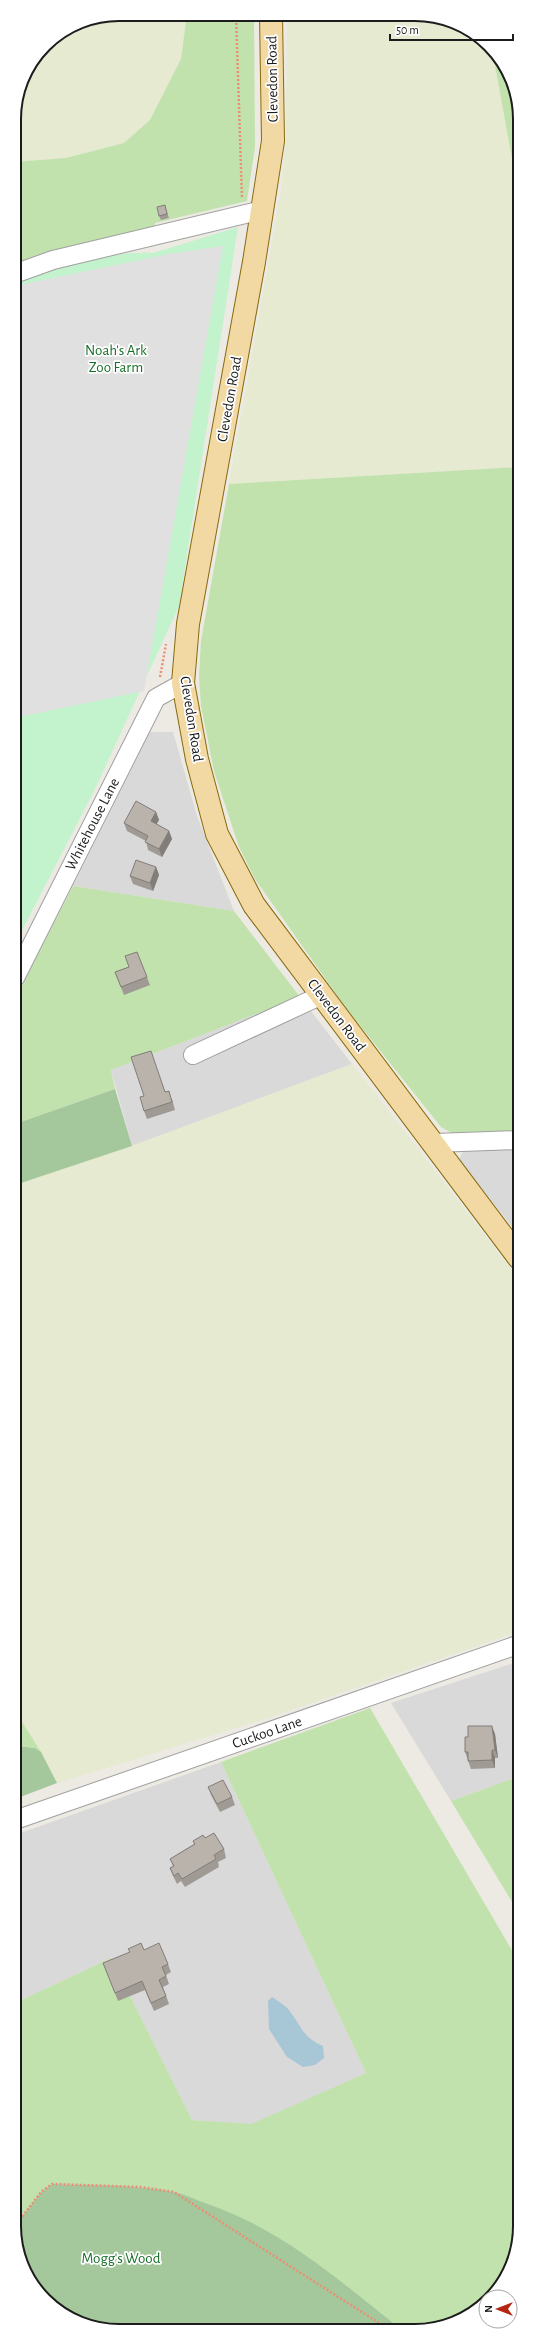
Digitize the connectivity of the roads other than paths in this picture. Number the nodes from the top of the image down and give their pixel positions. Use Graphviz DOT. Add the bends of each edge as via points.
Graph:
graph roads {
  1 [pos="271,21"];
  2 [pos="252,212"];
  3 [pos="21,271"];
  4 [pos="183,683"];
  5 [pos="21,964"];
  6 [pos="322,995"];
  7 [pos="193,1054"];
  8 [pos="513,1140"];
  9 [pos="434,1143"];
  10 [pos="513,1249"];
  11 [pos="513,1646"];
  12 [pos="21,1818"];
  1 -- 2 [label="main road, Clevedon Road" via="273,141"];
  2 -- 3 [label="street" via="52,260"];
  2 -- 4 [label="main road, Clevedon Road" via="188,624"];
  4 -- 5 [label="street, Whitehouse Lane" via="156,698"];
  4 -- 6 [label="main road, Clevedon Road" via="197,759 218,834 254,905"];
  6 -- 7 [label="street"];
  6 -- 9 [label="main road, Clevedon Road"];
  8 -- 9 [label="street"];
  9 -- 10 [label="main road, Clevedon Road"];
  11 -- 12 [label="street, Cuckoo Lane"];
}
